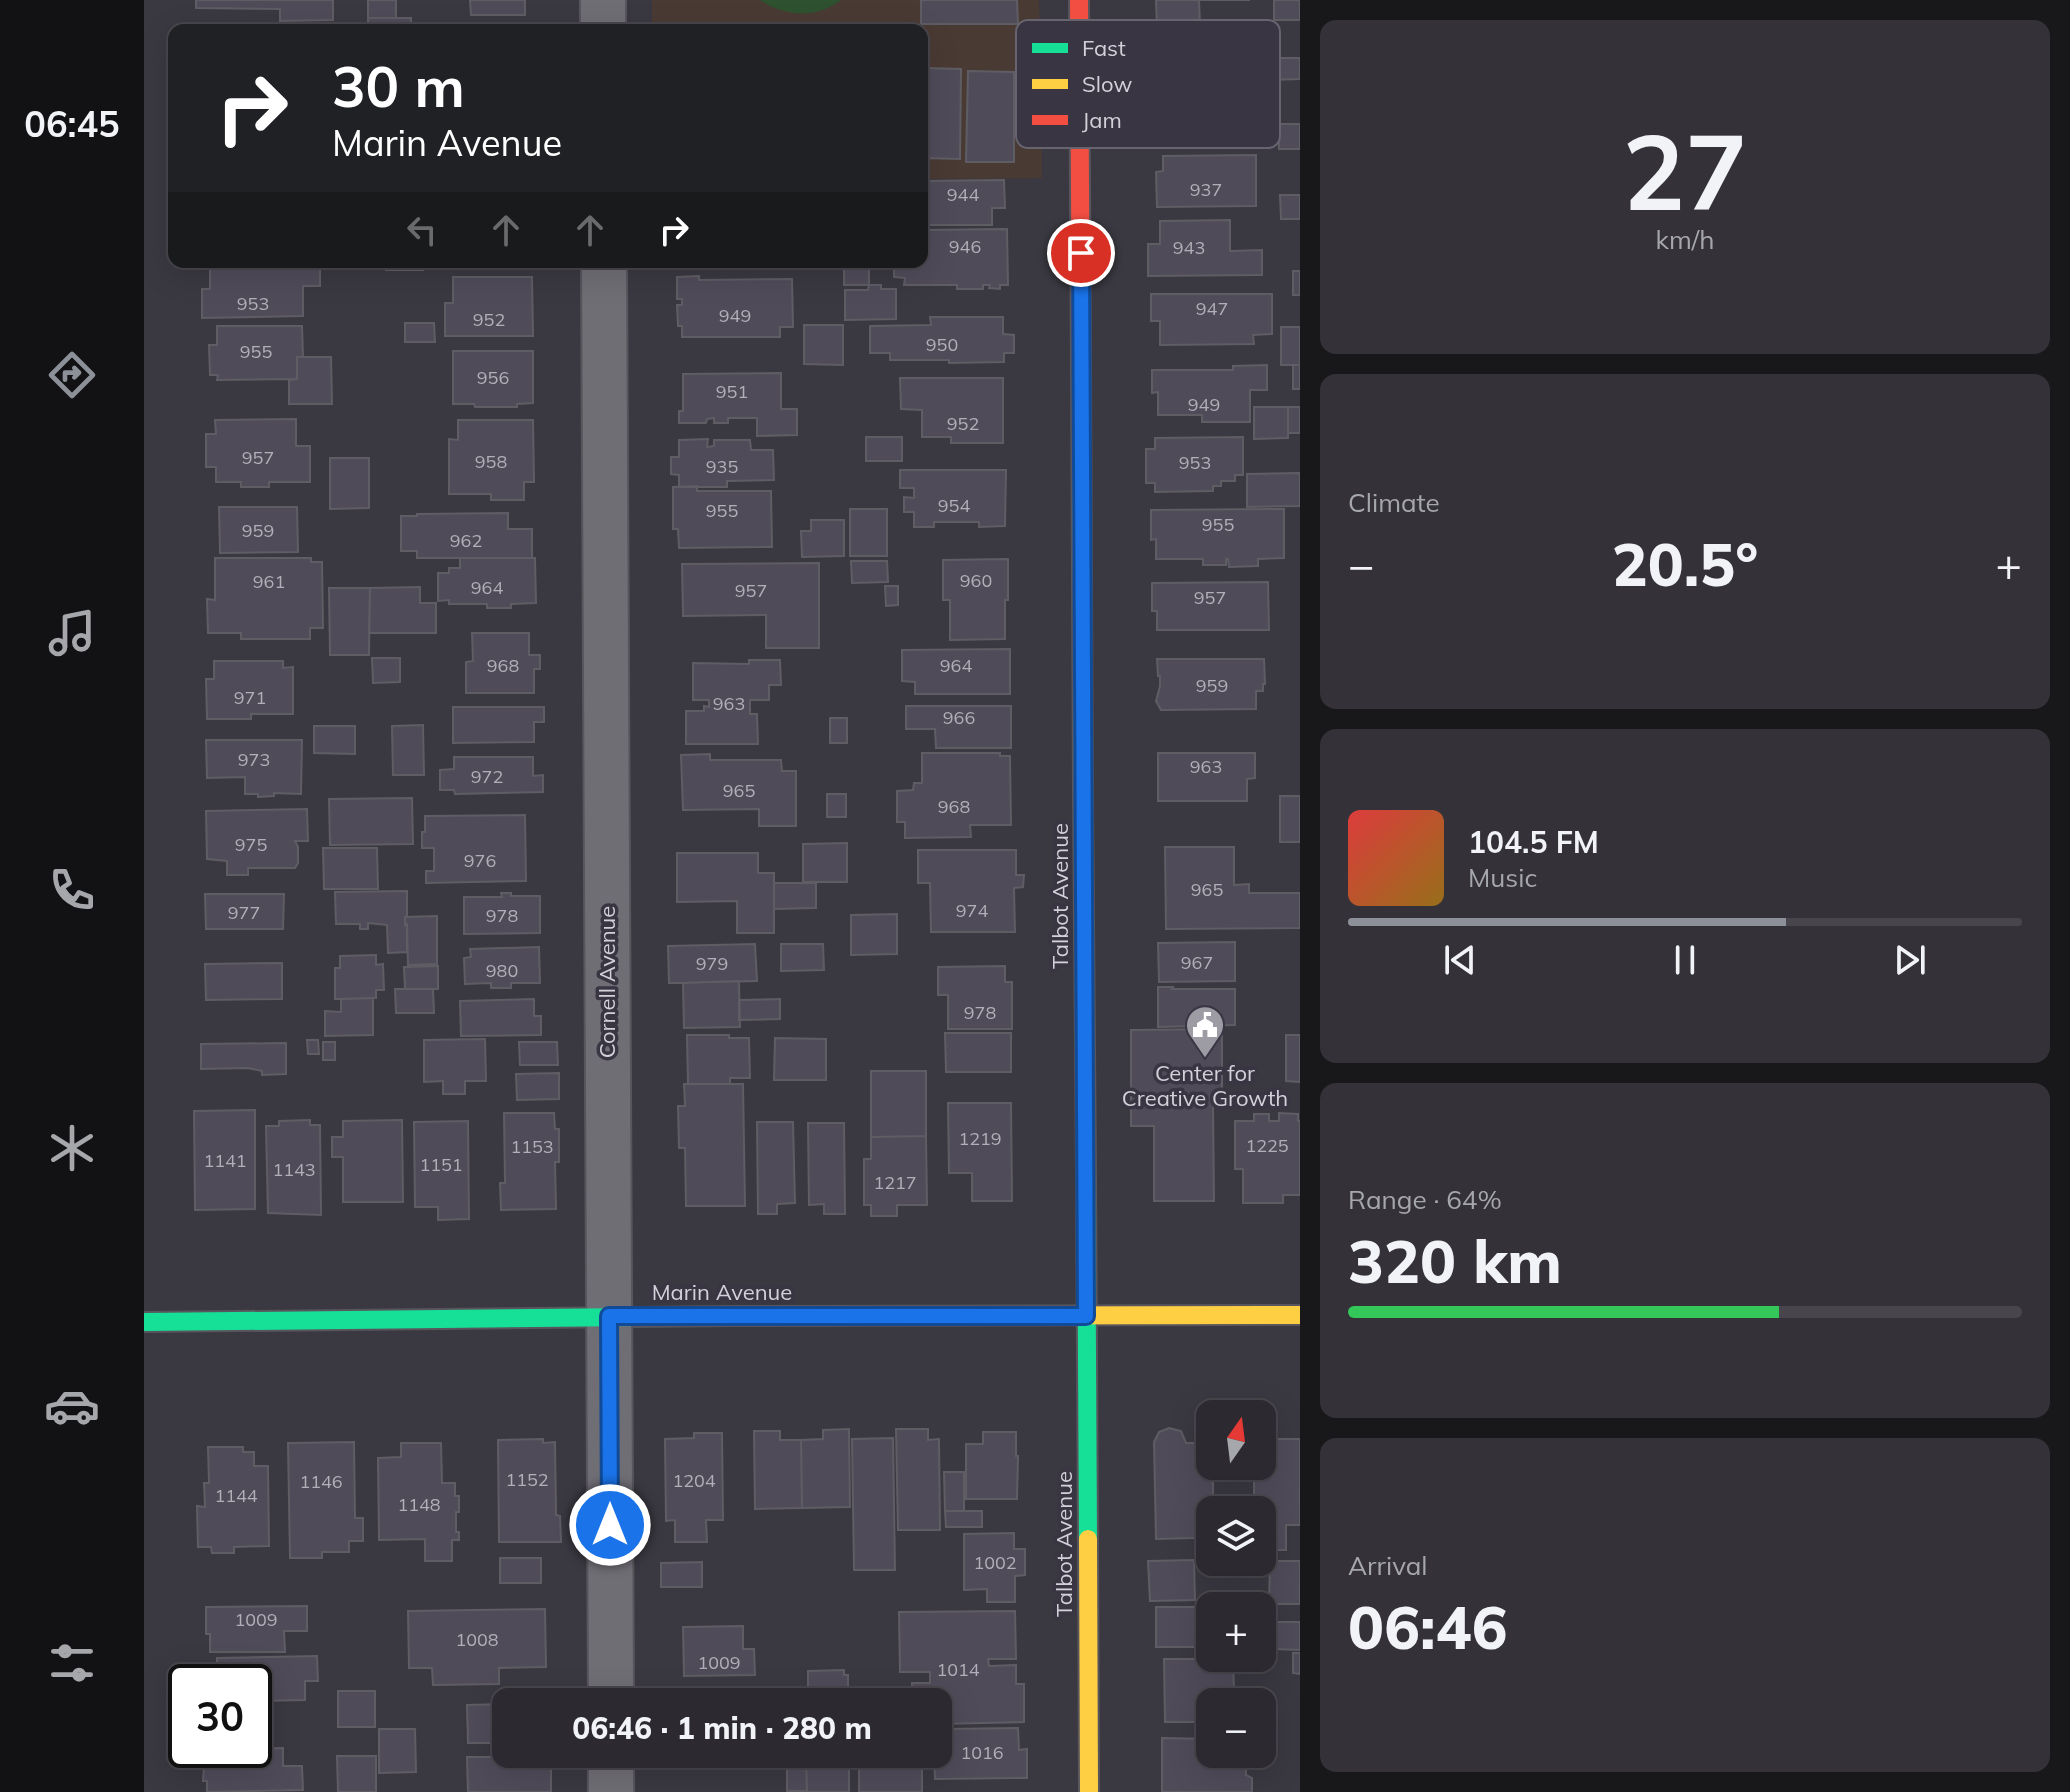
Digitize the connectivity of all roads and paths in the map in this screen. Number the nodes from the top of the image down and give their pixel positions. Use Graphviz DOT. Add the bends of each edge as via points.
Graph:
graph roads {
  1 [pos="603,0"];
  2 [pos="1079,0"];
  3 [pos="1079,20"];
  4 [pos="603,24"];
  5 [pos="1080,148"];
  6 [pos="604,268"];
  7 [pos="1300,1315"];
  8 [pos="609,1316"];
  9 [pos="1086,1316"];
  10 [pos="144,1322"];
  11 [pos="611,1688"];
  12 [pos="611,1768"];
  13 [pos="611,1792"];
  14 [pos="1089,1792"];
  1 -- 4 [label="street"];
  2 -- 3 [label="street, Talbot Avenue"];
  5 -- 9 [label="street, Talbot Avenue"];
  6 -- 8 [label="street, Cornell Avenue"];
  7 -- 9 [label="street, Marin Avenue"];
  8 -- 9 [label="street, Marin Avenue"];
  8 -- 10 [label="street, Marin Avenue"];
  8 -- 11 [label="street, Cornell Avenue"];
  9 -- 14 [label="street, Talbot Avenue"];
  12 -- 13 [label="street"];
}
